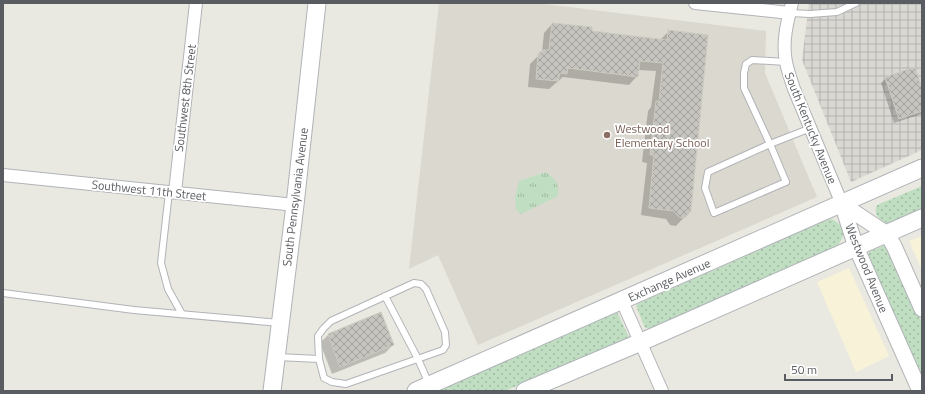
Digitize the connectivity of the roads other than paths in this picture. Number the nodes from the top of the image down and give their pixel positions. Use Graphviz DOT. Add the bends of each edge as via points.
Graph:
graph roads {
  1 [pos="196,3"];
  2 [pos="316,3"];
  3 [pos="695,3"];
  4 [pos="856,3"];
  5 [pos="791,8"];
  6 [pos="786,62"];
  7 [pos="811,128"];
  8 [pos="770,144"];
  9 [pos="922,168"];
  10 [pos="3,175"];
  11 [pos="172,192"];
  12 [pos="842,204"];
  13 [pos="295,206"];
  14 [pos="922,218"];
  15 [pos="887,234"];
  16 [pos="856,248"];
  17 [pos="3,293"];
  18 [pos="385,296"];
  19 [pos="622,301"];
  20 [pos="922,309"];
  21 [pos="182,314"];
  22 [pos="280,323"];
  23 [pos="641,342"];
  24 [pos="276,357"];
  25 [pos="319,359"];
  26 [pos="418,359"];
  27 [pos="423,388"];
  28 [pos="272,391"];
  29 [pos="525,391"];
  30 [pos="662,391"];
  31 [pos="920,391"];
  1 -- 11 [label="street, Southwest 8th Street"];
  2 -- 13 [label="main road, South Pennsylvania Avenue"];
  3 -- 5 [label="street"];
  4 -- 5 [label="lane" via="838,12 810,14"];
  5 -- 6 [label="street, South Kentucky Avenue" via="785,41"];
  6 -- 7 [label="street, South Kentucky Avenue" via="794,89"];
  6 -- 8 [label="lane" via="752,60 746,64 744,74 744,88"];
  7 -- 8 [label="lane"];
  7 -- 12 [label="street, South Kentucky Avenue"];
  8 -- 8 [label="lane" via="786,182 714,213 705,188 708,172"];
  9 -- 12 [label="main road, Exchange Avenue"];
  10 -- 11 [label="street, Southwest 11th Street"];
  11 -- 13 [label="street, Southwest 11th Street"];
  11 -- 21 [label="lane" via="161,264 168,289"];
  12 -- 15 [label="street, Westwood Avenue"];
  12 -- 16 [label="street, Westwood Avenue"];
  12 -- 19 [label="main road, Exchange Avenue"];
  13 -- 22 [label="main road, South Pennsylvania Avenue"];
  14 -- 15 [label="main road"];
  15 -- 16 [label="main road"];
  15 -- 20 [label="street, Westwood Avenue"];
  16 -- 23 [label="main road"];
  16 -- 31 [label="street, Westwood Avenue"];
  17 -- 21 [label="lane"];
  18 -- 25 [label="lane" via="331,321 318,336"];
  18 -- 26 [label="lane"];
  18 -- 26 [label="lane" via="414,283 421,284 426,289 445,332 446,345 443,350"];
  19 -- 23 [label="street"];
  19 -- 27 [label="main road, Exchange Avenue"];
  21 -- 22 [label="lane"];
  22 -- 24 [label="main road, South Pennsylvania Avenue"];
  23 -- 29 [label="main road"];
  23 -- 30 [label="street"];
  24 -- 25 [label="lane"];
  24 -- 28 [label="main road, South Pennsylvania Avenue"];
  25 -- 26 [label="lane" via="324,378 346,384"];
  26 -- 27 [label="lane"];
}
